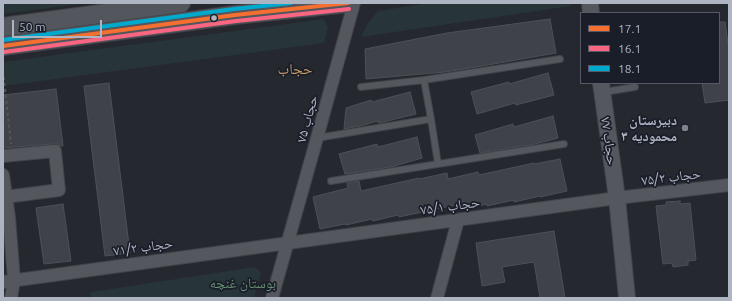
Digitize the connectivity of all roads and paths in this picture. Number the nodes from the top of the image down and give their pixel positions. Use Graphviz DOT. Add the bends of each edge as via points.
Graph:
graph roads {
  1 [pos="181,3"];
  2 [pos="348,3"];
  3 [pos="354,3"];
  4 [pos="234,9"];
  5 [pos="3,27"];
  6 [pos="3,46"];
  7 [pos="560,59"];
  8 [pos="3,71"];
  9 [pos="424,80"];
  10 [pos="361,87"];
  11 [pos="635,87"];
  12 [pos="601,88"];
  13 [pos="431,119"];
  14 [pos="317,138"];
  15 [pos="564,144"];
  16 [pos="8,156"];
  17 [pos="438,164"];
  18 [pos="3,174"];
  19 [pos="331,181"];
  20 [pos="729,185"];
  21 [pos="5,197"];
  22 [pos="616,198"];
  23 [pos="6,217"];
  24 [pos="458,220"];
  25 [pos="287,243"];
  26 [pos="9,281"];
  27 [pos="11,298"];
  28 [pos="272,298"];
  29 [pos="437,298"];
  30 [pos="627,298"];
  1 -- 5 [label="main road"];
  2 -- 4 [label="main road"];
  3 -- 14 [label="street, حجاب ۷۵"];
  4 -- 6 [label="main road"];
  7 -- 9 [label="lane"];
  8 -- 16 [label="path"];
  9 -- 10 [label="lane"];
  9 -- 13 [label="lane"];
  11 -- 12 [label="lane"];
  12 -- 22 [label="street, حجاب ۷۷"];
  13 -- 14 [label="lane"];
  13 -- 17 [label="lane"];
  14 -- 25 [label="street, حجاب ۷۵"];
  15 -- 17 [label="lane"];
  16 -- 21 [label="street" via="55,151 59,190"];
  17 -- 19 [label="lane"];
  18 -- 21 [label="street"];
  20 -- 22 [label="street, حجاب ۷۵/۲"];
  21 -- 23 [label="street"];
  22 -- 24 [label="street, حجاب ۷۵/۱"];
  22 -- 30 [label="street, حجاب ۷۷"];
  23 -- 26 [label="street"];
  24 -- 25 [label="street, حجاب ۷۵/۱"];
  24 -- 29 [label="street"];
  25 -- 26 [label="street, حجاب ۷۱/۲"];
  25 -- 28 [label="street, حجاب ۷۵"];
  26 -- 27 [label="street"];
}
